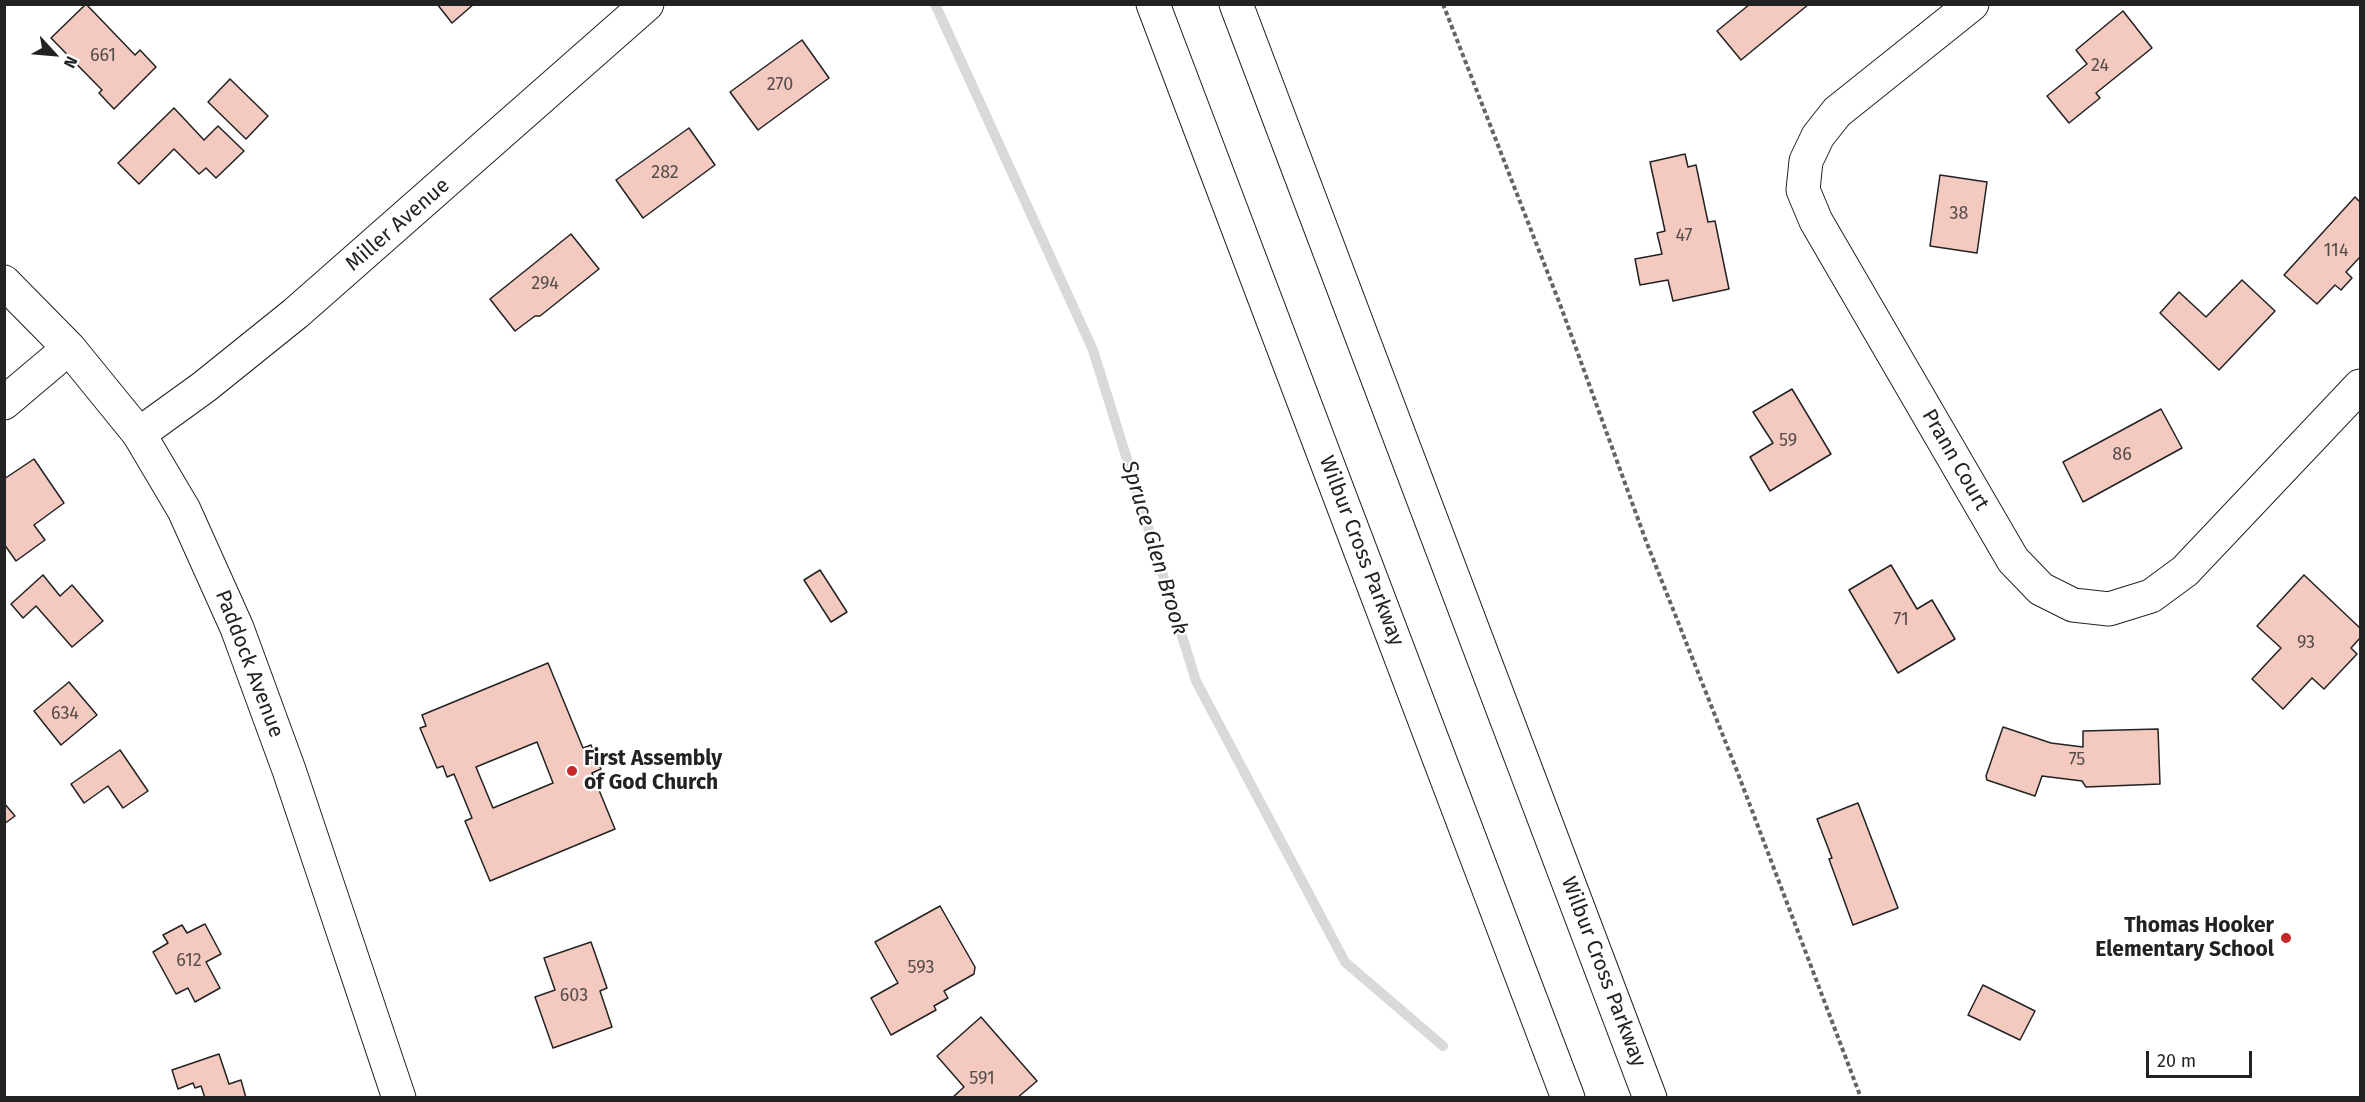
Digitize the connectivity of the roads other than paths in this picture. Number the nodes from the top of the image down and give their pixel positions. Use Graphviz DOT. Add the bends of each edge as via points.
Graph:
graph roads {
  1 [pos="1153,4"];
  2 [pos="1236,4"];
  3 [pos="1972,4"];
  4 [pos="636,8"];
  5 [pos="4,282"];
  6 [pos="69,348"];
  7 [pos="2361,386"];
  8 [pos="4,403"];
  9 [pos="139,434"];
  10 [pos="399,1098"];
  11 [pos="1568,1098"];
  12 [pos="1650,1098"];
  1 -- 11 [label="main road, Wilbur Cross Parkway"];
  2 -- 12 [label="main road, Wilbur Cross Parkway"];
  3 -- 7 [label="main road, Prann Court" via="1837,112 1818,136 1806,161 1803,190 1816,221 2013,560 2041,589 2073,605 2109,609 2151,596 2185,571"];
  4 -- 9 [label="main road, Miller Avenue" via="457,174 288,320"];
  5 -- 6 [label="main road, Paddock Avenue"];
  6 -- 8 [label="main road"];
  6 -- 9 [label="main road, Paddock Avenue"];
  9 -- 10 [label="main road, Paddock Avenue" via="184,510 237,628"];
}
